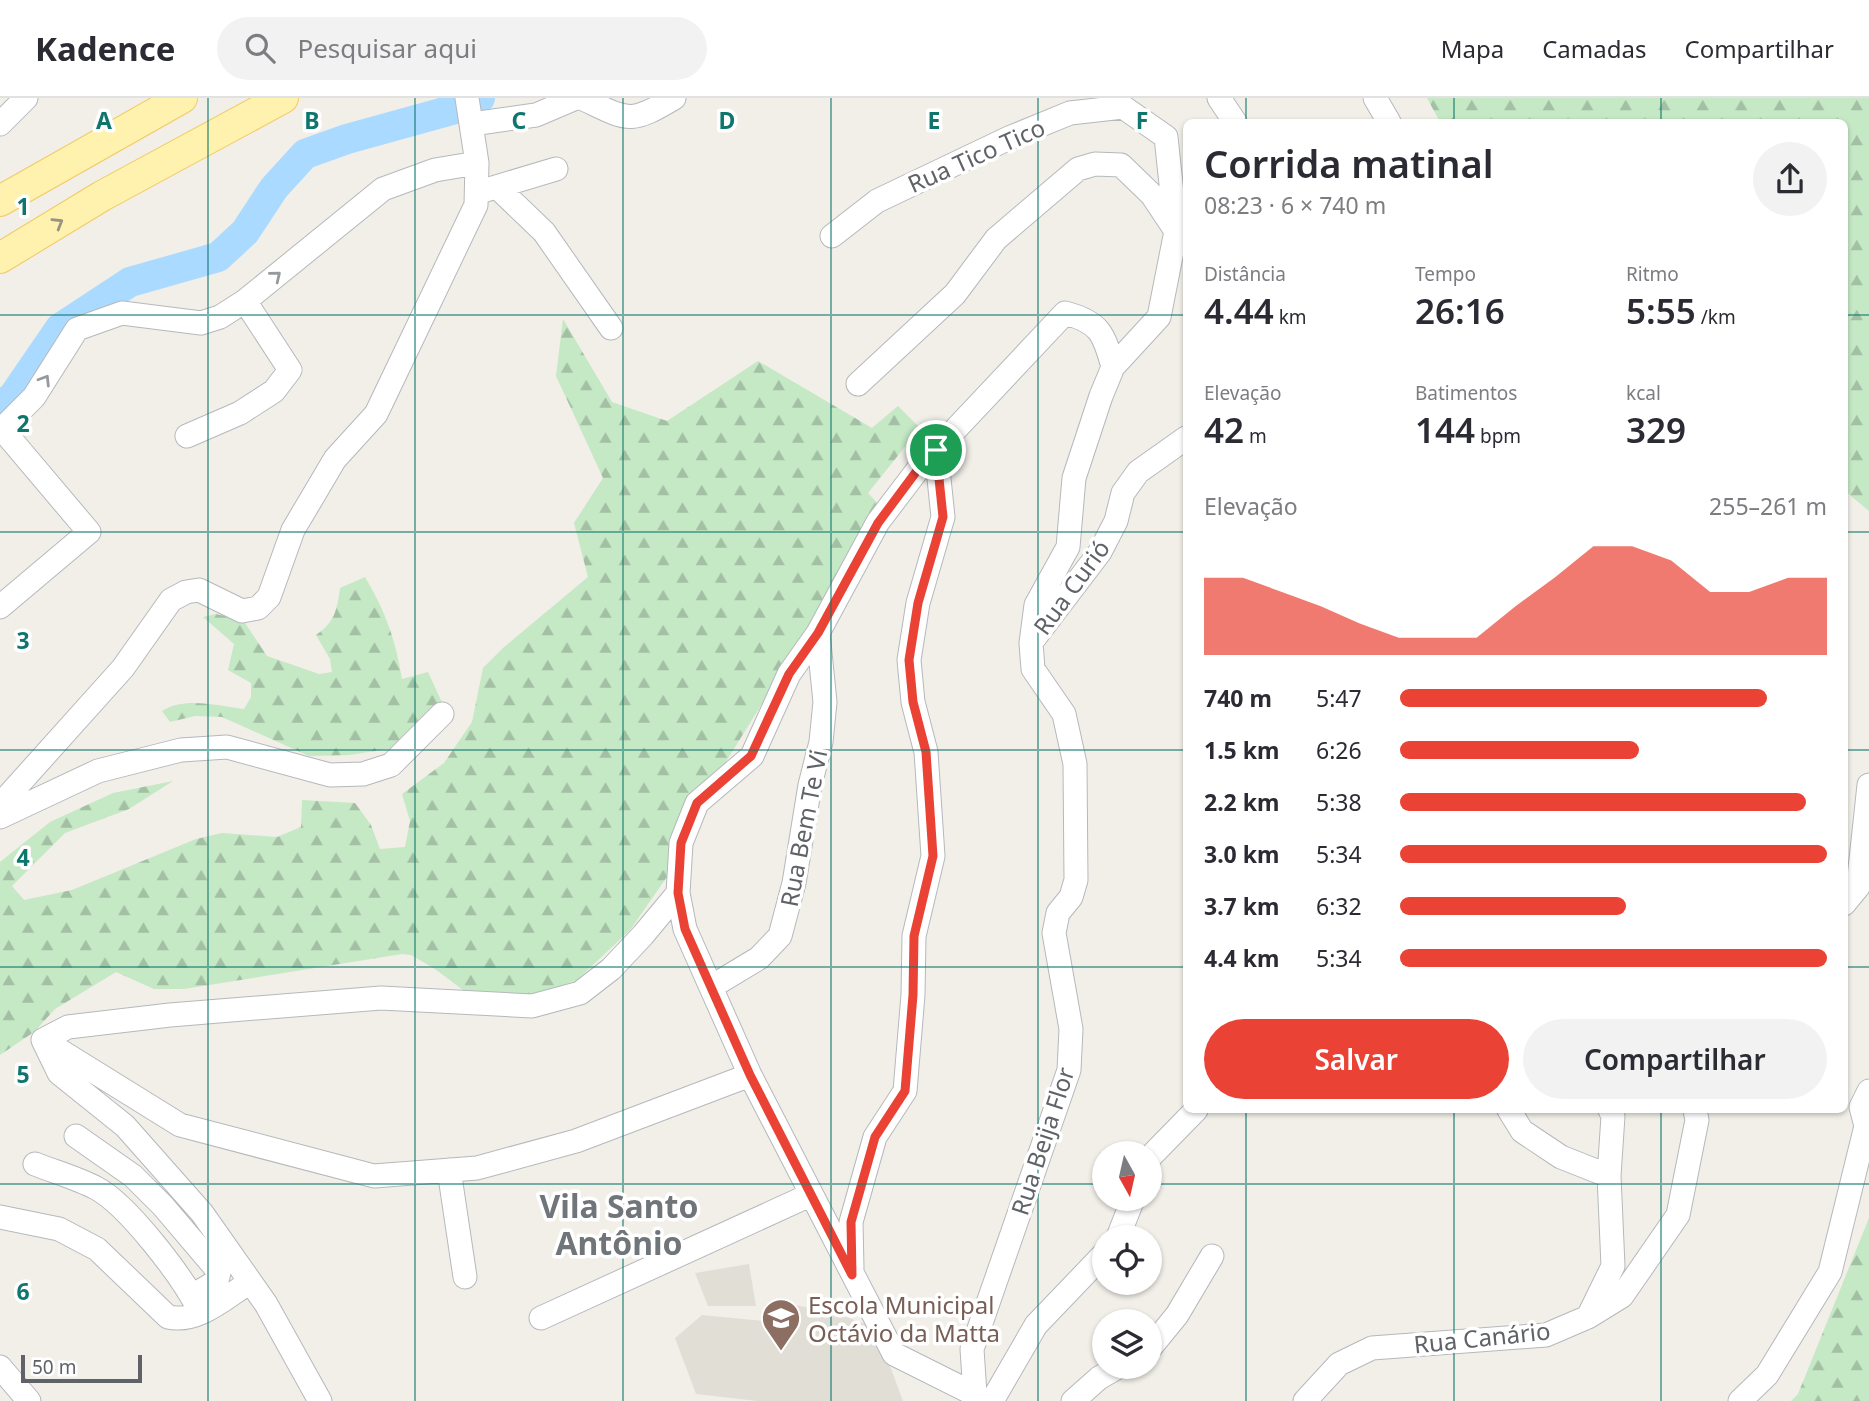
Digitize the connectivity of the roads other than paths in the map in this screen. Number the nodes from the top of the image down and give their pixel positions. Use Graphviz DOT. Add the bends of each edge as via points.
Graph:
graph roads {
  1 [pos="26,98"];
  2 [pos="182,98"];
  3 [pos="283,98"];
  4 [pos="576,98"];
  5 [pos="581,98"];
  6 [pos="674,98"];
  7 [pos="1219,98"];
  8 [pos="1375,98"];
  9 [pos="470,111"];
  10 [pos="1233,119"];
  11 [pos="1387,119"];
  12 [pos="0,124"];
  13 [pos="1166,137"];
  14 [pos="477,163"];
  15 [pos="556,169"];
  16 [pos="487,190"];
  17 [pos="0,201"];
  18 [pos="1176,231"];
  19 [pos="832,236"];
  20 [pos="0,258"];
  21 [pos="245,301"];
  22 [pos="611,328"];
  23 [pos="1113,367"];
  24 [pos="858,384"];
  25 [pos="1,430"];
  26 [pos="187,436"];
  27 [pos="1183,440"];
  28 [pos="936,450"];
  29 [pos="0,607"];
  30 [pos="818,633"];
  31 [pos="1031,643"];
  32 [pos="442,714"];
  33 [pos="1869,785"];
  34 [pos="0,805"];
  35 [pos="0,817"];
  36 [pos="678,893"];
  37 [pos="1848,899"];
  38 [pos="711,987"];
  39 [pos="43,1040"];
  40 [pos="750,1075"];
  41 [pos="1869,1091"];
  42 [pos="1193,1113"];
  43 [pos="1511,1113"];
  44 [pos="1612,1113"];
  45 [pos="1696,1113"];
  46 [pos="1868,1125"];
  47 [pos="76,1136"];
  48 [pos="1162,1145"];
  49 [pos="35,1164"];
  50 [pos="449,1171"];
  51 [pos="1609,1176"];
  52 [pos="810,1195"];
  53 [pos="0,1217"];
  54 [pos="1212,1256"];
  55 [pos="1092,1266"];
  56 [pos="852,1275"];
  57 [pos="465,1277"];
  58 [pos="250,1282"];
  59 [pos="196,1305"];
  60 [pos="1588,1317"];
  61 [pos="541,1318"];
  62 [pos="1162,1333"];
  63 [pos="0,1367"];
  64 [pos="1098,1379"];
  65 [pos="985,1399"];
  66 [pos="29,1401"];
  67 [pos="320,1401"];
  68 [pos="1073,1401"];
  69 [pos="1305,1401"];
  70 [pos="1740,1401"];
  1 -- 12 [label="street"];
  2 -- 17 [label="main road"];
  20 -- 3 [label="main road, one-way" via="102,196"];
  4 -- 9 [label="street" via="536,115"];
  5 -- 6 [label="street" via="625,118 649,113"];
  7 -- 10 [label="street"];
  8 -- 11 [label="street"];
  9 -- 14 [label="street"];
  13 -- 18 [label="street, Rua Beija Flor"];
  13 -- 19 [label="street, Rua Tico Tico" via="1123,107 1070,113 877,201"];
  14 -- 16 [label="street"];
  21 -- 14 [label="street, one-way" via="383,190 435,170"];
  15 -- 16 [label="street"];
  16 -- 22 [label="street" via="544,232"];
  16 -- 34 [label="street" via="376,414 335,459 293,530 269,597 258,608 242,611 199,590 171,600 123,668"];
  18 -- 23 [label="street, Rua Beija Flor" via="1159,317"];
  18 -- 24 [label="street" via="1152,195 1121,165 1078,169 996,239 955,295"];
  25 -- 21 [label="street, one-way" via="34,397 77,329 122,313 201,323"];
  21 -- 26 [label="street" via="290,370 274,391 240,413"];
  23 -- 28 [label="street" via="1105,337 1085,318 1065,313"];
  23 -- 31 [label="street, Rua Beija Flor" via="1073,478 1068,547 1036,605"];
  25 -- 29 [label="street" via="89,532"];
  27 -- 31 [label="street, Rua Curió" via="1138,472 1123,494 1100,552"];
  28 -- 30 [label="street" via="878,523"];
  28 -- 56 [label="street" via="943,517 918,603 909,660 913,702 926,752 933,856 914,936 905,1091 875,1137 851,1222"];
  30 -- 36 [label="street" via="789,674 751,756 697,803 681,843"];
  30 -- 38 [label="street, Rua Bem Te Vi" via="825,702 821,741 780,936 760,958"];
  31 -- 65 [label="street, Rua Beija Flor" via="1033,669 1064,714 1075,764 1076,880 1071,897 1058,913 1054,933 1071,1029 1069,1070 972,1349"];
  32 -- 35 [label="street" via="391,765 363,774 330,775 227,747 181,750 98,771"];
  33 -- 37 [label="street" via="1858,887"];
  36 -- 38 [label="street" via="685,929"];
  36 -- 39 [label="street" via="611,969 580,993 533,1006 381,998 68,1027"];
  38 -- 40 [label="street"];
  39 -- 50 [label="street" via="180,1125 374,1176"];
  39 -- 58 [label="street" via="59,1073 125,1126 202,1213"];
  40 -- 50 [label="street" via="576,1141 477,1168"];
  40 -- 52 [label="street"];
  41 -- 46 [label="street" via="1861,1107"];
  42 -- 48 [label="street"];
  43 -- 51 [label="street" via="1522,1131 1561,1157"];
  44 -- 51 [label="street"];
  45 -- 60 [label="street, Rua Canário" via="1678,1215 1622,1296"];
  46 -- 70 [label="street" via="1830,1272 1767,1375"];
  47 -- 59 [label="street" via="133,1175 219,1272 217,1281"];
  49 -- 59 [label="street" via="97,1188 114,1200 153,1244"];
  50 -- 57 [label="street"];
  51 -- 60 [label="street" via="1613,1266"];
  52 -- 56 [label="street"];
  52 -- 61 [label="street"];
  53 -- 59 [label="street" via="59,1228 97,1249 168,1317 181,1320"];
  54 -- 62 [label="street"];
  55 -- 65 [label="street" via="1035,1325"];
  56 -- 65 [label="street" via="894,1353"];
  58 -- 59 [label="street"];
  58 -- 67 [label="street"];
  60 -- 69 [label="street, Rua Canário" via="1546,1335 1372,1348 1339,1364"];
  63 -- 66 [label="street"];
  64 -- 68 [label="street"];
}
